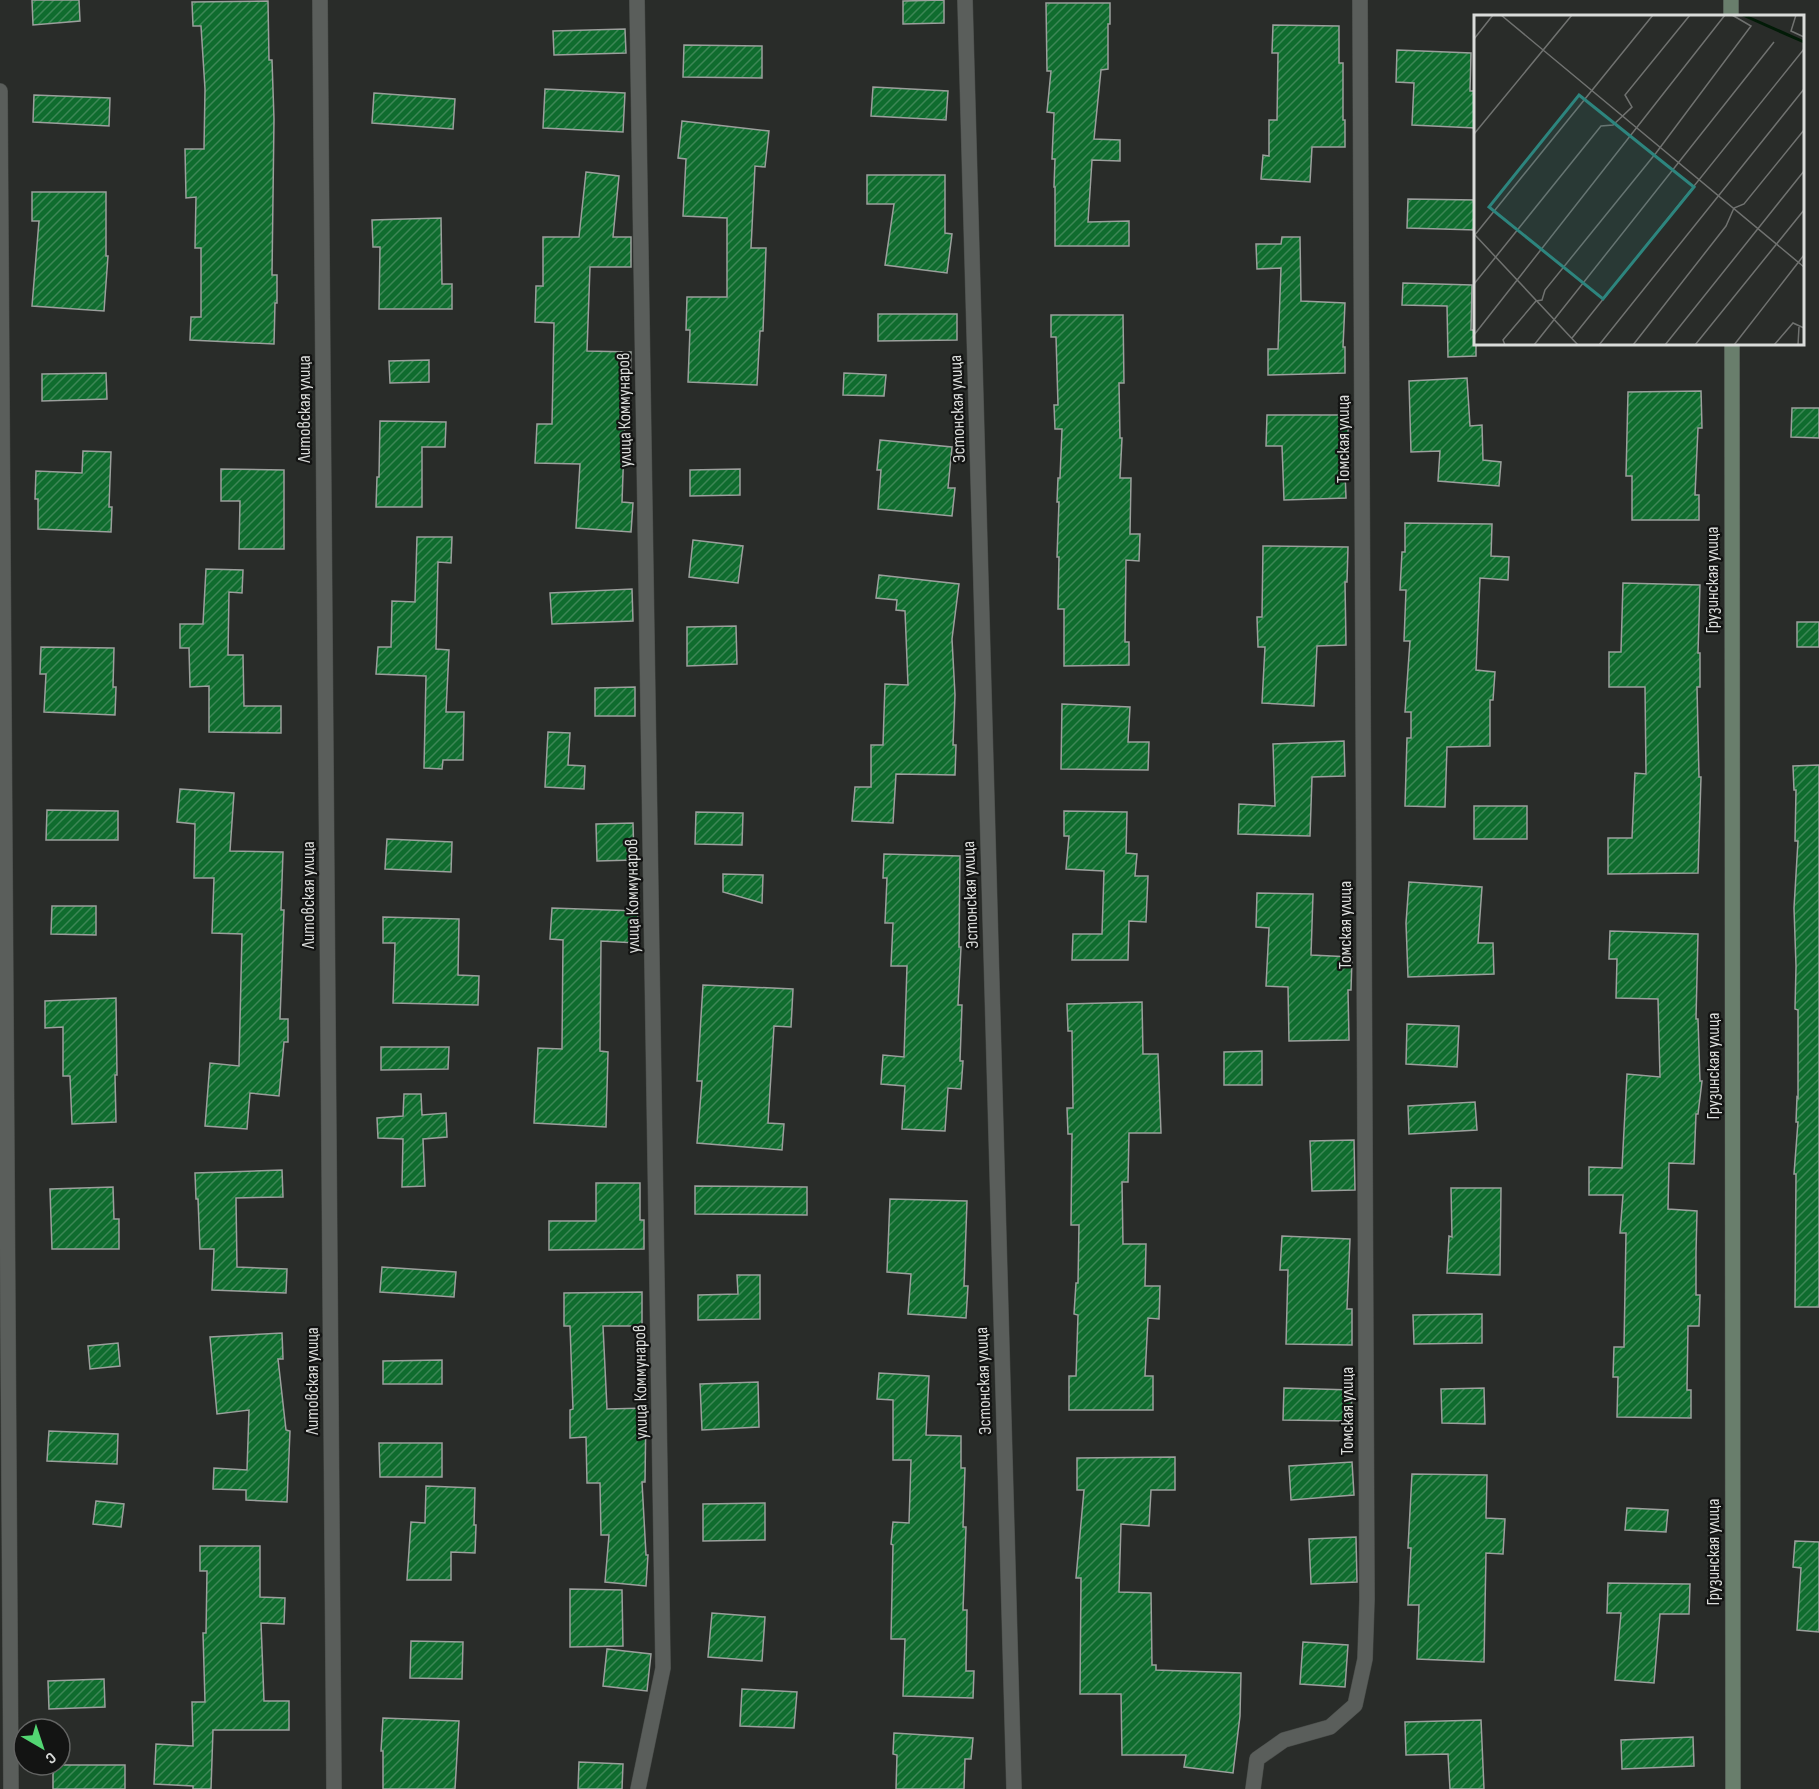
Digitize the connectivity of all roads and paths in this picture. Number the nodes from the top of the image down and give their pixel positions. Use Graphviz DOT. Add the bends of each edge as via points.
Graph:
graph roads {
  1 [pos="320,0"];
  2 [pos="638,0"];
  3 [pos="965,0"];
  4 [pos="1360,0"];
  5 [pos="0,91"];
  6 [pos="1731,345"];
  7 [pos="11,1789"];
  8 [pos="334,1789"];
  9 [pos="638,1789"];
  10 [pos="1014,1789"];
  11 [pos="1253,1789"];
  12 [pos="1733,1789"];
  1 -- 8 [label="street, Литовская улица"];
  2 -- 9 [label="street, улица Коммунаров" via="663,1668"];
  3 -- 10 [label="street, Эстонская улица"];
  4 -- 11 [label="street, Томская улица" via="1365,1659 1355,1705 1330,1727 1284,1740 1257,1759"];
  5 -- 7 [label="street"];
  6 -- 12 [label="main road, Грузинская улица"];
}
